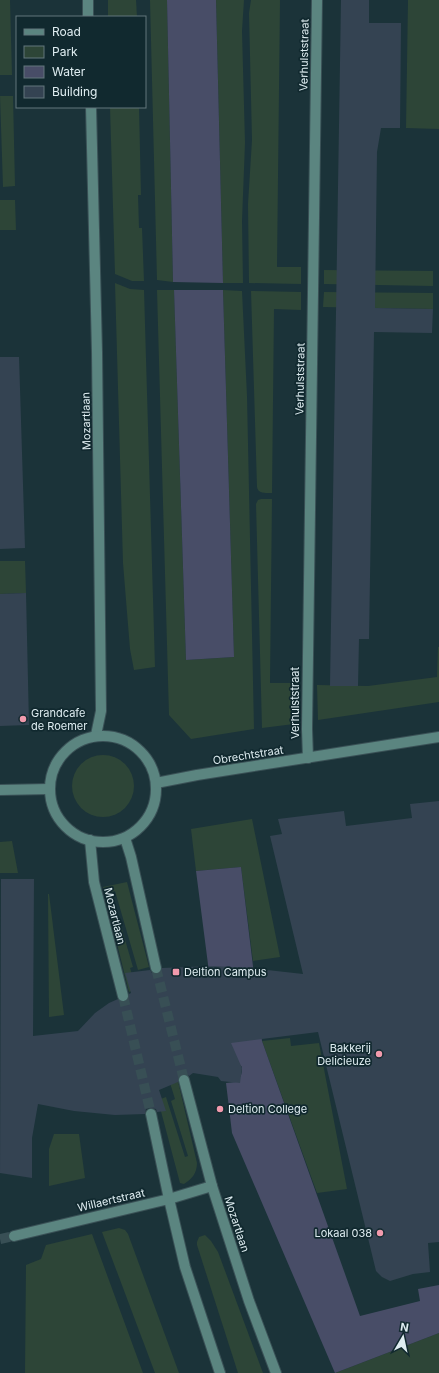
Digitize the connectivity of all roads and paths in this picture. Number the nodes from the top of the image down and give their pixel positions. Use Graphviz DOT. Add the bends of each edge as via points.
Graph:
graph roads {
  1 [pos="88,0"];
  2 [pos="317,0"];
  3 [pos="88,16"];
  4 [pos="91,108"];
  5 [pos="96,735"];
  6 [pos="439,737"];
  7 [pos="308,758"];
  8 [pos="156,783"];
  9 [pos="49,789"];
  10 [pos="0,790"];
  11 [pos="125,838"];
  12 [pos="90,840"];
  13 [pos="156,968"];
  14 [pos="123,996"];
  15 [pos="184,1080"];
  16 [pos="151,1114"];
  17 [pos="212,1186"];
  18 [pos="169,1199"];
  19 [pos="14,1236"];
  20 [pos="220,1373"];
  21 [pos="276,1373"];
  1 -- 3 [label="street"];
  2 -- 7 [label="street, Verhulststraat"];
  4 -- 5 [label="street, Mozartlaan" via="99,459 101,711"];
  5 -- 8 [label="street" via="113,736 129,742 143,752 152,767"];
  5 -- 9 [label="street" via="82,739 68,748 58,759"];
  6 -- 7 [label="street, Obrechtstraat"];
  7 -- 8 [label="street, Obrechtstraat"];
  8 -- 11 [label="street" via="152,810 145,821"];
  9 -- 10 [label="street"];
  9 -- 12 [label="street" via="52,806 60,821 73,833"];
  11 -- 12 [label="street" via="108,842"];
  11 -- 13 [label="street"];
  12 -- 14 [label="street, Mozartlaan" via="94,882"];
  15 -- 17 [label="street, Mozartlaan"];
  16 -- 18 [label="street"];
  17 -- 18 [label="street, Willaertstraat"];
  17 -- 21 [label="street, Mozartlaan" via="249,1301"];
  18 -- 19 [label="street, Willaertstraat"];
  18 -- 20 [label="street" via="185,1267"];
}
